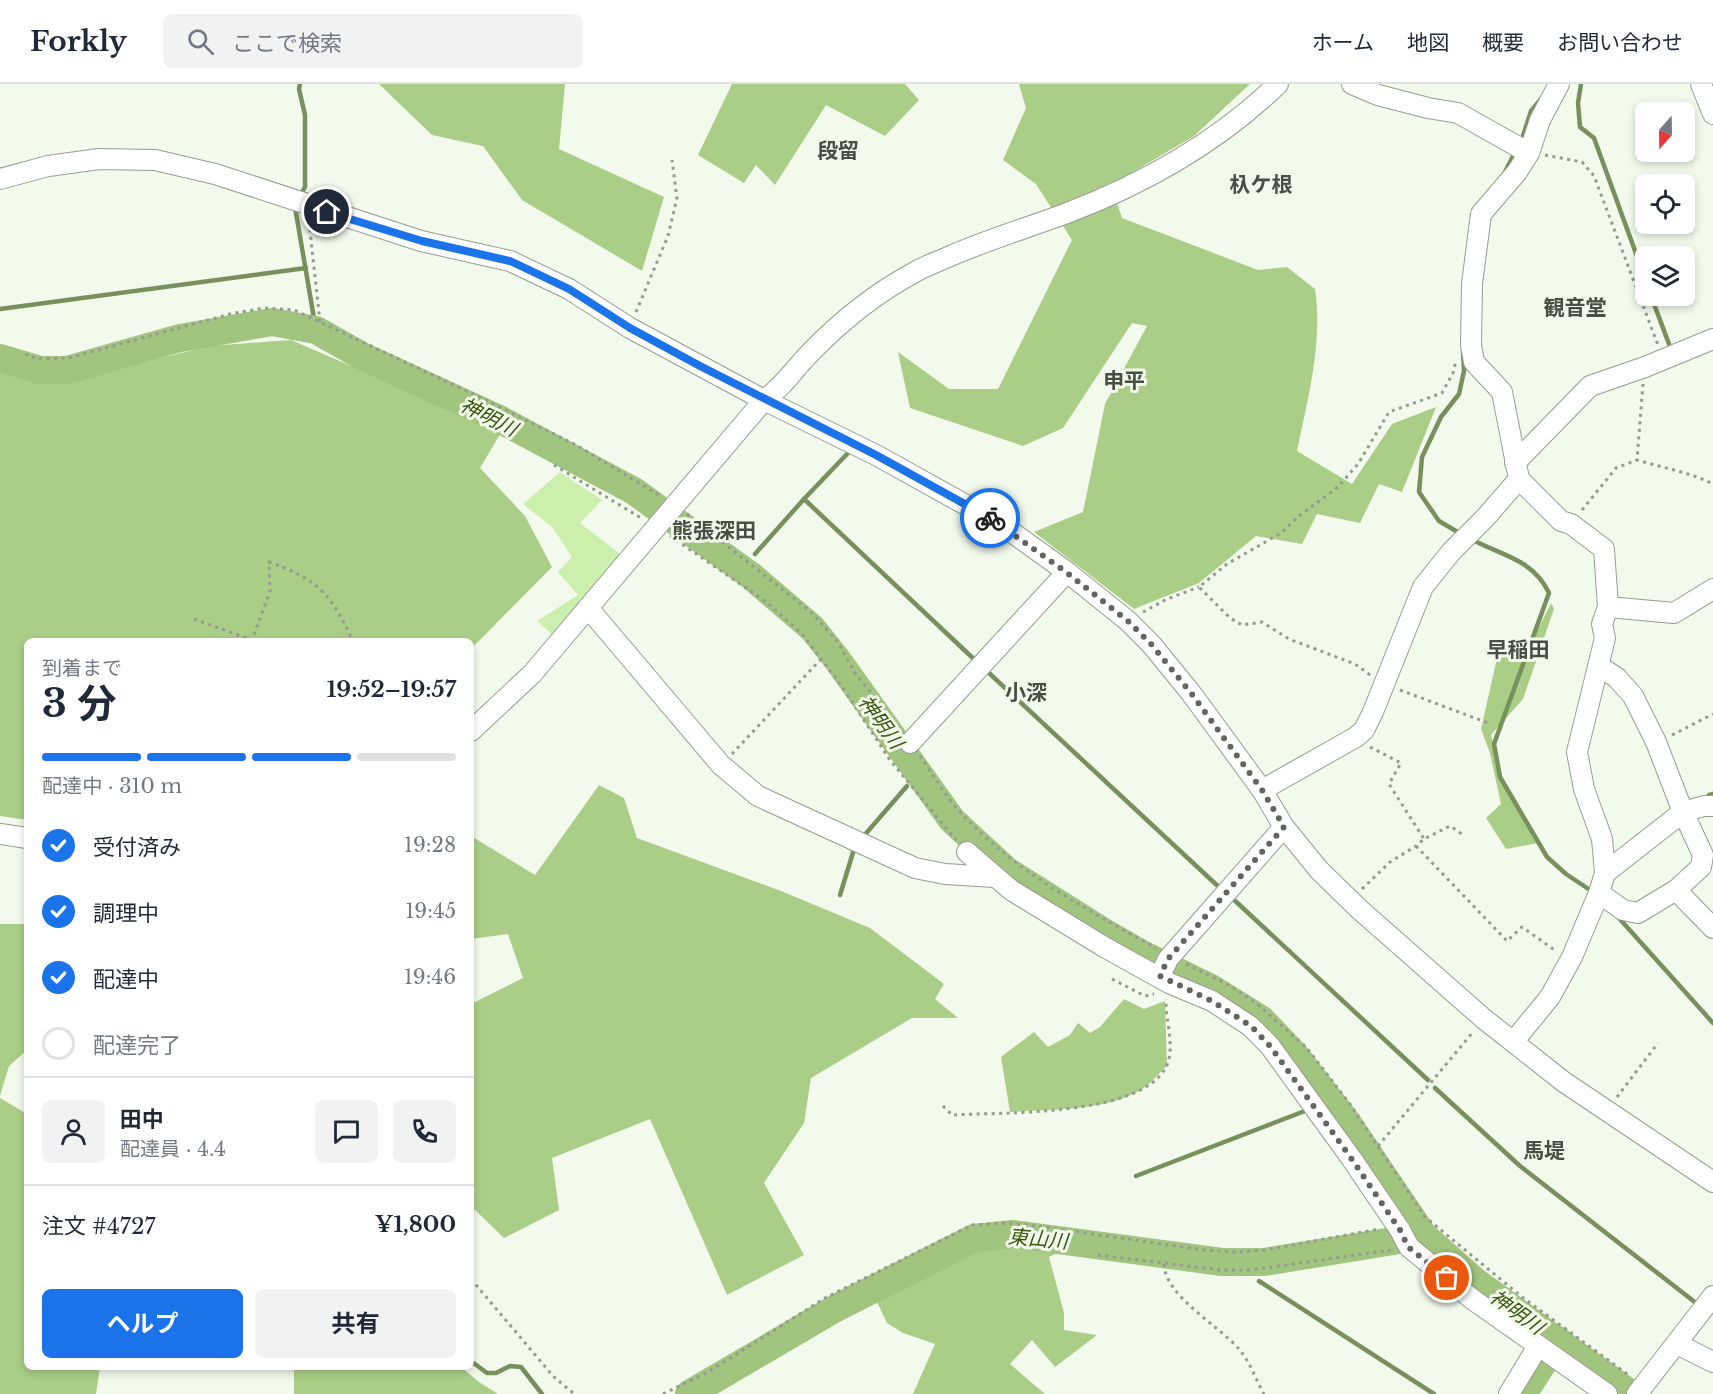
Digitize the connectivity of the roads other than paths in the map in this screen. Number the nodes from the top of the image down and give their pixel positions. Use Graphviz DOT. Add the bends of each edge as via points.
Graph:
graph roads {
  1 [pos="1278,84"];
  2 [pos="1352,84"];
  3 [pos="1558,84"];
  4 [pos="1701,84"];
  5 [pos="1713,114"];
  6 [pos="1529,153"];
  7 [pos="0,178"];
  8 [pos="1713,339"];
  9 [pos="764,400"];
  10 [pos="1517,471"];
  11 [pos="1066,572"];
  12 [pos="1713,589"];
  13 [pos="1608,607"];
  14 [pos="589,609"];
  15 [pos="1599,666"];
  16 [pos="474,728"];
  17 [pos="910,743"];
  18 [pos="1262,790"];
  19 [pos="1713,806"];
  20 [pos="1683,812"];
  21 [pos="1284,827"];
  22 [pos="0,834"];
  23 [pos="24,838"];
  24 [pos="967,852"];
  25 [pos="1605,873"];
  26 [pos="995,877"];
  27 [pos="1676,890"];
  28 [pos="1599,893"];
  29 [pos="1713,928"];
  30 [pos="1165,973"];
  31 [pos="1513,1042"];
  32 [pos="1713,1182"];
  33 [pos="1713,1296"];
  34 [pos="1677,1344"];
  35 [pos="1539,1347"];
  36 [pos="1713,1362"];
  37 [pos="1639,1392"];
  38 [pos="1509,1394"];
  39 [pos="1607,1394"];
  1 -- 9 [label="street" via="1194,152 1139,182 917,270 868,300"];
  2 -- 6 [label="street" via="1378,95 1458,113"];
  3 -- 6 [label="street"];
  4 -- 5 [label="street"];
  6 -- 10 [label="street" via="1481,214 1472,284 1474,362 1502,392"];
  7 -- 9 [label="street" via="99,159 155,160 214,174 422,241 510,261 569,289 630,328"];
  8 -- 10 [label="street" via="1590,386"];
  9 -- 11 [label="street" via="876,455 992,520"];
  9 -- 14 [label="street"];
  10 -- 13 [label="street" via="1561,521 1604,549"];
  10 -- 18 [label="street" via="1485,518 1423,588 1364,730"];
  11 -- 17 [label="street"];
  11 -- 18 [label="street" via="1128,621 1191,693"];
  12 -- 13 [label="street" via="1674,613"];
  13 -- 15 [label="street" via="1602,624 1605,638"];
  14 -- 16 [label="street" via="532,674"];
  14 -- 26 [label="street" via="721,765 758,796 915,868"];
  15 -- 20 [label="street" via="1633,696"];
  15 -- 25 [label="street" via="1577,752 1584,789 1602,839"];
  18 -- 21 [label="street"];
  19 -- 20 [label="street"];
  20 -- 25 [label="street"];
  20 -- 27 [label="street" via="1704,855 1701,867"];
  21 -- 30 [label="street"];
  21 -- 31 [label="street" via="1351,901"];
  22 -- 23 [label="street"];
  24 -- 26 [label="street"];
  25 -- 28 [label="street"];
  26 -- 30 [label="street" via="1097,943"];
  27 -- 28 [label="street" via="1638,913 1623,910"];
  27 -- 29 [label="street"];
  28 -- 31 [label="street" via="1550,997"];
  30 -- 35 [label="street" via="1251,1026 1270,1046 1404,1237 1472,1299"];
  31 -- 32 [label="street" via="1564,1082"];
  33 -- 34 [label="street"];
  34 -- 36 [label="street"];
  34 -- 37 [label="street"];
  35 -- 38 [label="street"];
  35 -- 39 [label="street"];
}
